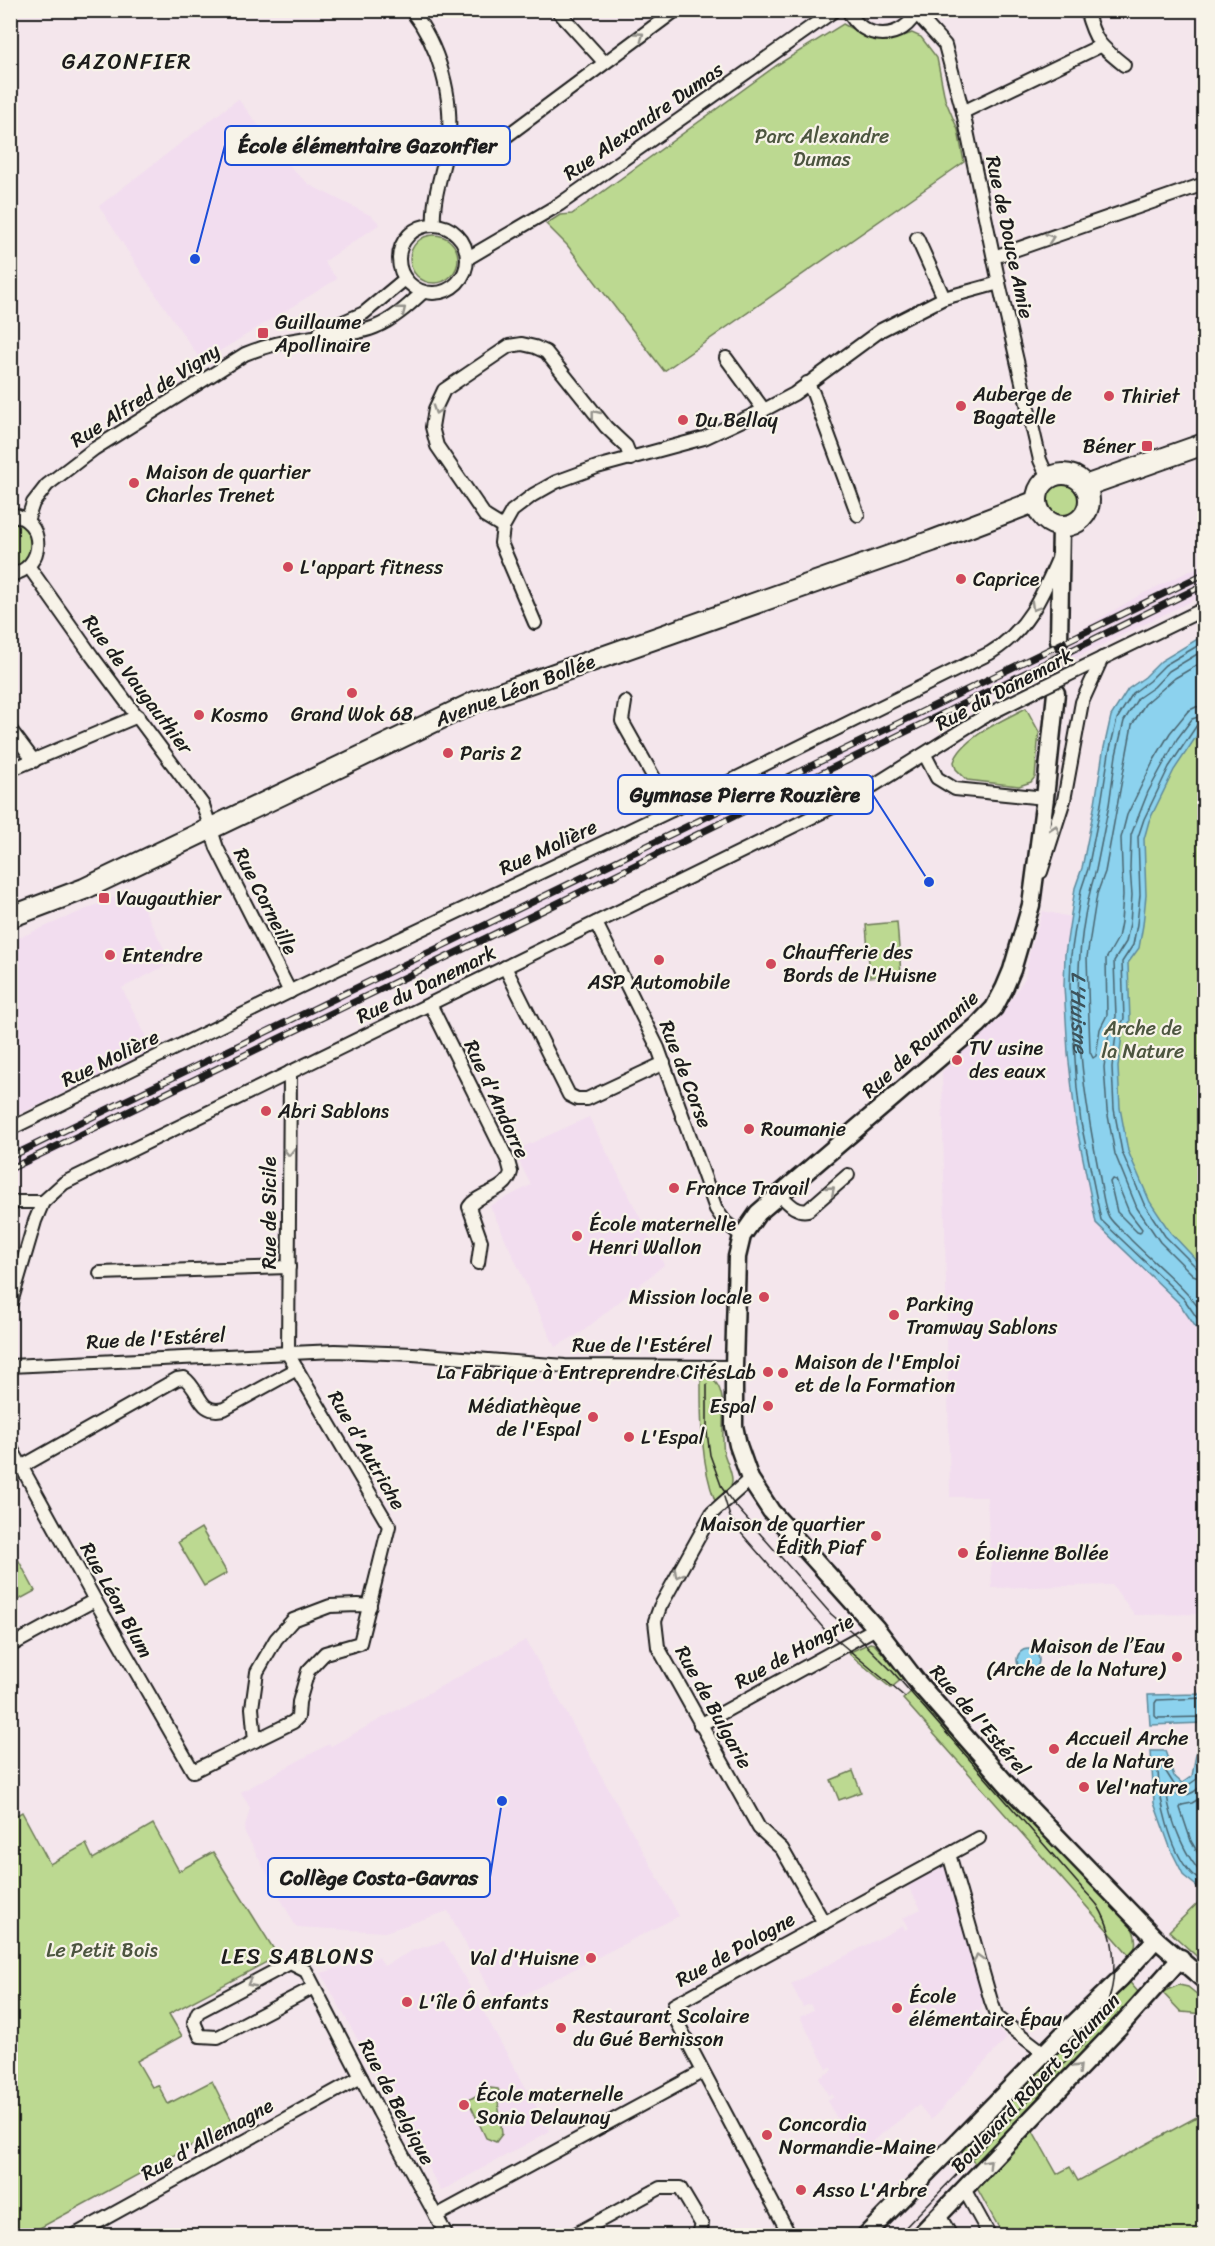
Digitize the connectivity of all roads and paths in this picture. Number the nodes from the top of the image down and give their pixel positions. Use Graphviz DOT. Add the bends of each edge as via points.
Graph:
graph roads {
  1 [pos="411,10"];
  2 [pos="557,10"];
  3 [pos="676,10"];
  4 [pos="835,10"];
  5 [pos="848,10"];
  6 [pos="1086,10"];
  7 [pos="917,12"];
  8 [pos="1100,46"];
  9 [pos="604,62"];
  10 [pos="1124,65"];
  11 [pos="963,112"];
  12 [pos="448,140"];
  13 [pos="1204,184"];
  14 [pos="434,225"];
  15 [pos="917,238"];
  16 [pos="994,257"];
  17 [pos="468,258"];
  18 [pos="405,279"];
  19 [pos="999,283"];
  20 [pos="423,292"];
  21 [pos="944,298"];
  22 [pos="308,337"];
  23 [pos="726,358"];
  24 [pos="807,383"];
  25 [pos="764,410"];
  26 [pos="1204,444"];
  27 [pos="631,459"];
  28 [pos="1048,478"];
  29 [pos="1085,486"];
  30 [pos="1037,501"];
  31 [pos="10,514"];
  32 [pos="858,515"];
  33 [pos="27,521"];
  34 [pos="1061,526"];
  35 [pos="503,527"];
  36 [pos="1060,554"];
  37 [pos="29,567"];
  38 [pos="10,575"];
  39 [pos="1204,609"];
  40 [pos="535,624"];
  41 [pos="1059,641"];
  42 [pos="1102,658"];
  43 [pos="1052,694"];
  44 [pos="626,702"];
  45 [pos="138,716"];
  46 [pos="10,729"];
  47 [pos="926,755"];
  48 [pos="34,761"];
  49 [pos="10,770"];
  50 [pos="1045,798"];
  51 [pos="672,810"];
  52 [pos="210,827"];
  53 [pos="1031,905"];
  54 [pos="10,917"];
  55 [pos="596,923"];
  56 [pos="505,967"];
  57 [pos="290,992"];
  58 [pos="430,1004"];
  59 [pos="664,1063"];
  60 [pos="290,1072"];
  61 [pos="10,1129"];
  62 [pos="848,1175"];
  63 [pos="780,1194"];
  64 [pos="43,1202"];
  65 [pos="10,1204"];
  66 [pos="742,1236"];
  67 [pos="478,1263"];
  68 [pos="289,1267"];
  69 [pos="100,1273"];
  70 [pos="10,1306"];
  71 [pos="288,1354"];
  72 [pos="10,1366"];
  73 [pos="734,1367"];
  74 [pos="297,1369"];
  75 [pos="10,1446"];
  76 [pos="21,1467"];
  77 [pos="750,1479"];
  78 [pos="95,1600"];
  79 [pos="370,1606"];
  80 [pos="876,1628"];
  81 [pos="10,1646"];
  82 [pos="700,1725"];
  83 [pos="255,1741"];
  84 [pos="193,1771"];
  85 [pos="979,1838"];
  86 [pos="949,1854"];
  87 [pos="824,1923"];
  88 [pos="1156,1939"];
  89 [pos="1181,1958"];
  90 [pos="1204,1980"];
  91 [pos="314,1987"];
  92 [pos="1044,2053"];
  93 [pos="702,2072"];
  94 [pos="361,2077"];
  95 [pos="963,2189"];
  96 [pos="436,2216"];
  97 [pos="939,2216"];
  98 [pos="447,2234"];
  99 [pos="73,2235"];
  100 [pos="572,2235"];
  101 [pos="698,2235"];
  102 [pos="790,2235"];
  103 [pos="865,2235"];
  104 [pos="918,2235"];
  105 [pos="951,2235"];
  106 [pos="990,2235"];
  1 -- 12 [label="street" via="427,35 444,79"];
  2 -- 9 [label="street"];
  9 -- 3 [label="street, one-way"];
  4 -- 17 [label="street, Rue Alexandre Dumas" via="560,204"];
  5 -- 7 [label="street" via="855,23 876,35 900,31"];
  6 -- 8 [label="street"];
  7 -- 11 [label="street, Rue de Douce Amie" via="945,45"];
  8 -- 10 [label="street"];
  8 -- 11 [label="street"];
  9 -- 12 [label="street" via="508,135 492,142"];
  11 -- 16 [label="street, Rue de Douce Amie"];
  12 -- 14 [label="street" via="433,204"];
  16 -- 13 [label="street, one-way"];
  14 -- 17 [label="street" via="458,235"];
  14 -- 18 [label="street" via="412,232 401,246 400,269"];
  15 -- 21 [label="street"];
  16 -- 19 [label="street, Rue de Douce Amie"];
  17 -- 20 [label="street" via="462,279 453,287 435,294"];
  18 -- 20 [label="street"];
  18 -- 22 [label="street, Rue Alfred de Vigny" via="364,313"];
  19 -- 21 [label="street"];
  19 -- 28 [label="street, Rue de Douce Amie" via="1040,460"];
  22 -- 20 [label="street, Rue Alfred de Vigny, one-way" via="375,327"];
  21 -- 24 [label="street" via="881,330"];
  22 -- 33 [label="street, Rue Alfred de Vigny" via="245,354 94,449 47,485 33,503"];
  23 -- 25 [label="street"];
  24 -- 25 [label="street"];
  24 -- 32 [label="street"];
  25 -- 27 [label="street" via="704,438"];
  26 -- 29 [label="main road"];
  27 -- 35 [label="street" via="556,482 512,511"];
  27 -- 35 [label="street, one-way" via="626,446 606,428 546,352 522,344 509,346 444,390 432,427 437,446 485,516"];
  28 -- 29 [label="main road" via="1063,474"];
  28 -- 30 [label="main road"];
  29 -- 34 [label="main road" via="1089,501 1084,516 1071,525"];
  30 -- 34 [label="main road" via="1045,519"];
  30 -- 52 [label="main road, Avenue Léon Bollée" via="476,702"];
  31 -- 33 [label="street"];
  33 -- 37 [label="street" via="39,541"];
  34 -- 36 [label="street"];
  35 -- 40 [label="street" via="501,543"];
  36 -- 41 [label="street"];
  36 -- 51 [label="street, Rue Molière, one-way" via="1036,607 1014,636 990,653"];
  37 -- 38 [label="street"];
  37 -- 45 [label="street, Rue de Vaugauthier"];
  39 -- 42 [label="street, Rue du Danemark"];
  42 -- 43 [label="street, Rue du Danemark, bridge" via="1068,675"];
  53 -- 42 [label="street, one-way" via="1064,800 1082,702"];
  43 -- 47 [label="street, Rue du Danemark" via="983,717"];
  43 -- 50 [label="street, Rue de Roumanie"];
  44 -- 51 [label="street" via="622,721"];
  45 -- 48 [label="street"];
  45 -- 52 [label="street, Rue de Vaugauthier" via="203,805"];
  46 -- 48 [label="street"];
  47 -- 50 [label="street, Rue du Danemark" via="938,778 955,789"];
  47 -- 55 [label="street, Rue du Danemark" via="863,792"];
  48 -- 49 [label="street"];
  50 -- 53 [label="street, Rue de Roumanie"];
  51 -- 57 [label="street, Rue Molière"];
  52 -- 54 [label="main road, Avenue Léon Bollée" via="84,888"];
  52 -- 57 [label="street, Rue Corneille"];
  53 -- 63 [label="street, Rue de Roumanie" via="1012,970 994,1008"];
  55 -- 56 [label="street, Rue du Danemark"];
  55 -- 59 [label="street, Rue de Corse"];
  56 -- 58 [label="street, Rue du Danemark"];
  56 -- 59 [label="street" via="569,1095 587,1099"];
  57 -- 61 [label="street, Rue Molière"];
  58 -- 60 [label="street, Rue du Danemark"];
  58 -- 67 [label="street, Rue d'Andorre" via="511,1172 505,1184 470,1207 481,1241"];
  59 -- 66 [label="street, Rue de Corse" via="717,1209"];
  60 -- 64 [label="street, Rue du Danemark" via="64,1183"];
  60 -- 68 [label="street, Rue de Sicile, one-way"];
  63 -- 62 [label="street, one-way" via="798,1210 808,1210"];
  63 -- 66 [label="street, Rue de Roumanie"];
  64 -- 65 [label="street"];
  64 -- 70 [label="street, Rue du Danemark"];
  66 -- 73 [label="street, Rue de Roumanie" via="737,1257"];
  68 -- 69 [label="street"];
  68 -- 71 [label="street, Rue de Sicile"];
  71 -- 72 [label="street, Rue de l'Estérel"];
  71 -- 73 [label="street, Rue de l'Estérel" via="375,1352 565,1366"];
  71 -- 74 [label="street, Rue d'Autriche"];
  73 -- 77 [label="street, Rue de l'Estérel" via="734,1426"];
  74 -- 76 [label="street" via="214,1411 203,1403 191,1383 177,1379"];
  74 -- 79 [label="street, Rue d'Autriche" via="389,1527"];
  75 -- 76 [label="street, Rue Léon Blum"];
  76 -- 78 [label="street, Rue Léon Blum"];
  77 -- 80 [label="street, Rue de l'Estérel" via="771,1511"];
  77 -- 82 [label="street, Rue de Bulgarie, one-way" via="712,1513 655,1621 658,1647"];
  78 -- 81 [label="street"];
  78 -- 84 [label="street, Rue Léon Blum"];
  79 -- 83 [label="street, Rue d'Autriche" via="360,1643 325,1653 308,1671 298,1717"];
  79 -- 83 [label="street" via="330,1606 293,1620 276,1639 256,1672 252,1708"];
  80 -- 82 [label="street, Rue de Hongrie"];
  80 -- 88 [label="street, Rue de l'Estérel" via="918,1683 1011,1789"];
  82 -- 87 [label="street, Rue de Bulgarie" via="759,1828 782,1849"];
  83 -- 84 [label="street, Rue d'Autriche"];
  85 -- 86 [label="street, Rue de Pologne"];
  86 -- 87 [label="street, Rue de Pologne"];
  92 -- 86 [label="street, one-way" via="997,2017"];
  87 -- 93 [label="street, Rue de Pologne" via="674,2005 675,2018"];
  88 -- 89 [label="street, Rue de l'Estérel"];
  88 -- 92 [label="street, Boulevard Robert Schuman"];
  89 -- 90 [label="street, Rue de l'Estérel"];
  95 -- 89 [label="street, Boulevard Robert Schuman, one-way"];
  91 -- 91 [label="street, Rue de Belgique, one-way" via="306,1971 290,1963 198,2012 194,2022 200,2036 218,2037"];
  91 -- 94 [label="street, Rue de Belgique"];
  92 -- 103 [label="street, Boulevard Robert Schuman"];
  93 -- 96 [label="street"];
  93 -- 102 [label="street, Rue de Pologne"];
  94 -- 96 [label="street, Rue de Belgique"];
  94 -- 99 [label="street, Rue d'Allemagne"];
  95 -- 97 [label="street, Boulevard Robert Schuman"];
  95 -- 106 [label="street"];
  96 -- 98 [label="street, Rue de Belgique"];
  97 -- 104 [label="street, Boulevard Robert Schuman"];
  97 -- 105 [label="street"];
  100 -- 101 [label="street" via="660,2188 680,2188 702,2225"];
}
